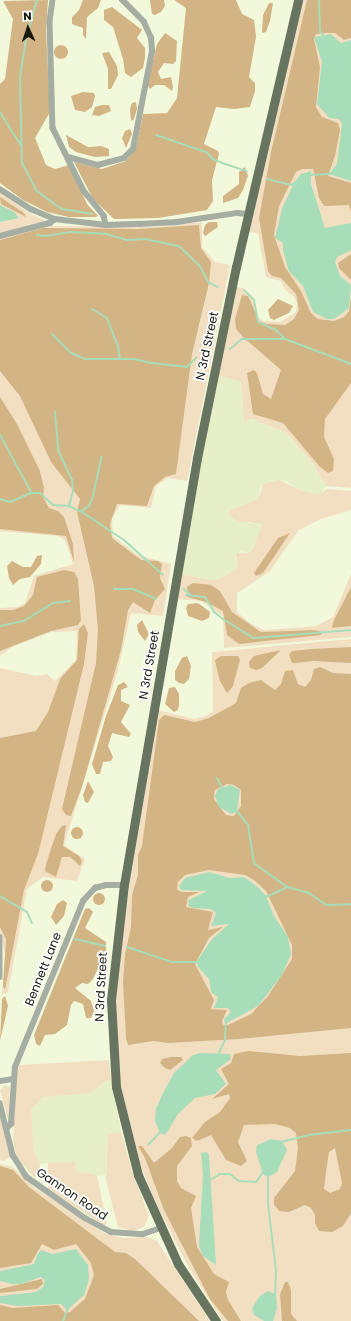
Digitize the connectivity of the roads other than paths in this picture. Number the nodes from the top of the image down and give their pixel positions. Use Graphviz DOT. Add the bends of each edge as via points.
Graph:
graph roads {
  1 [pos="53,0"];
  2 [pos="122,0"];
  3 [pos="298,0"];
  4 [pos="68,157"];
  5 [pos="0,189"];
  6 [pos="248,214"];
  7 [pos="55,219"];
  8 [pos="106,225"];
  9 [pos="0,236"];
  10 [pos="124,885"];
  11 [pos="0,937"];
  12 [pos="0,977"];
  13 [pos="13,1079"];
  14 [pos="0,1081"];
  15 [pos="0,1103"];
  16 [pos="7,1128"];
  17 [pos="160,1228"];
  18 [pos="216,1321"];
  1 -- 4 [label="street" via="50,22 53,128"];
  2 -- 4 [label="street" via="144,22 151,38 152,51 133,149 124,158 98,165"];
  3 -- 6 [label="main road, N 3rd Street"];
  4 -- 8 [label="street" via="84,191 104,216"];
  5 -- 7 [label="street" via="31,209"];
  6 -- 8 [label="street" via="228,214 177,222"];
  6 -- 10 [label="main road, N 3rd Street" via="198,458"];
  7 -- 8 [label="street"];
  7 -- 9 [label="street" via="50,224"];
  10 -- 13 [label="street, Bennett Lane" via="110,884 95,888 83,901 22,1049"];
  10 -- 17 [label="main road, N 3rd Street" via="111,1000 114,1064 121,1112 133,1160"];
  11 -- 12 [label="street"];
  13 -- 14 [label="street"];
  13 -- 16 [label="street, Gannon Road" via="11,1124"];
  15 -- 16 [label="street"];
  16 -- 17 [label="street, Gannon Road" via="13,1155 20,1170 41,1188 85,1218 102,1228 121,1234 143,1234"];
  17 -- 18 [label="main road, N 3rd Street" via="188,1282"];
}
